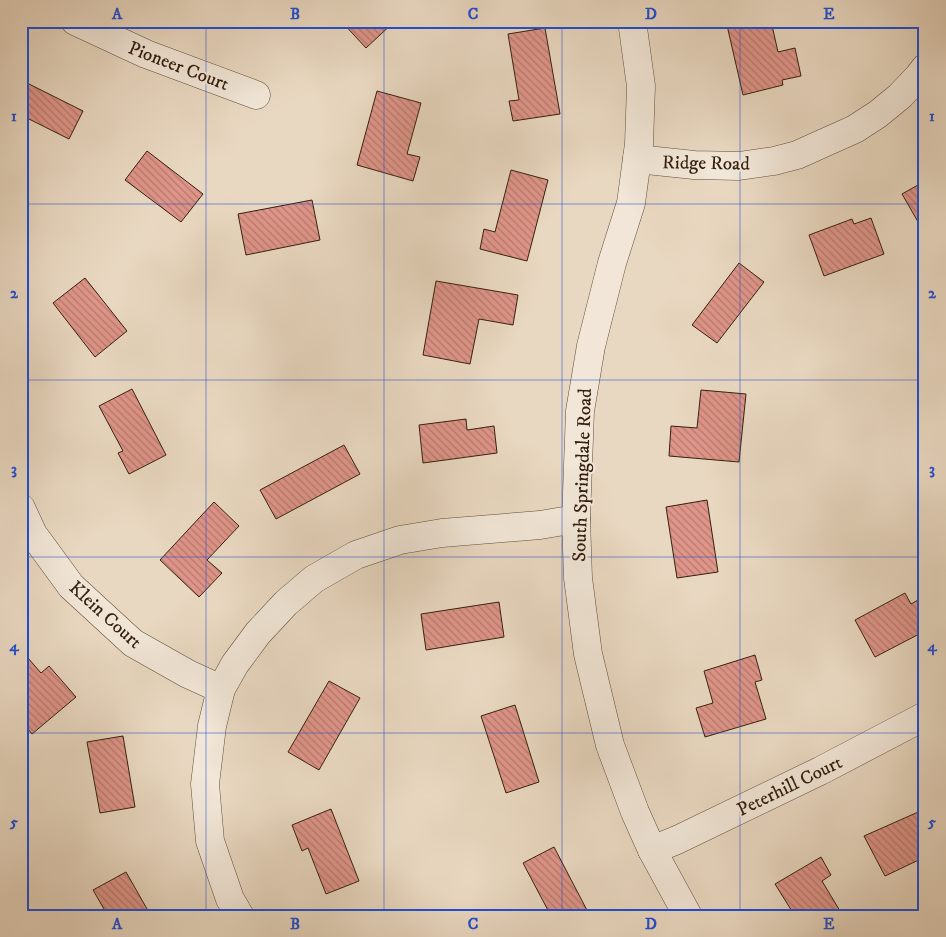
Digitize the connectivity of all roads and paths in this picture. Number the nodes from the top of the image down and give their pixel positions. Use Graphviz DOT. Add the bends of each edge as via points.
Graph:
graph roads {
  1 [pos="75,21"];
  2 [pos="632,21"];
  3 [pos="925,68"];
  4 [pos="256,95"];
  5 [pos="637,159"];
  6 [pos="21,508"];
  7 [pos="576,519"];
  8 [pos="221,689"];
  9 [pos="925,716"];
  10 [pos="652,850"];
  11 [pos="240,916"];
  12 [pos="688,916"];
  1 -- 4 [label="street, Pioneer Court" via="146,54"];
  2 -- 5 [label="street, South Springdale Road" via="641,86"];
  3 -- 5 [label="street, Ridge Road" via="900,96 878,114 855,129 796,156 739,166 694,166"];
  5 -- 7 [label="street, South Springdale Road" via="631,203 591,346 580,411"];
  6 -- 8 [label="street, Klein Court" via="33,534 71,586 133,642"];
  7 -- 8 [label="street" via="442,533 400,540 356,555 314,579 286,603 258,633"];
  7 -- 10 [label="street, South Springdale Road" via="578,578 588,654 610,745"];
  8 -- 11 [label="street" via="212,726 205,784 210,841 230,899"];
  9 -- 10 [label="street, Peterhill Court" via="820,771"];
  10 -- 12 [label="street, South Springdale Road"];
}
